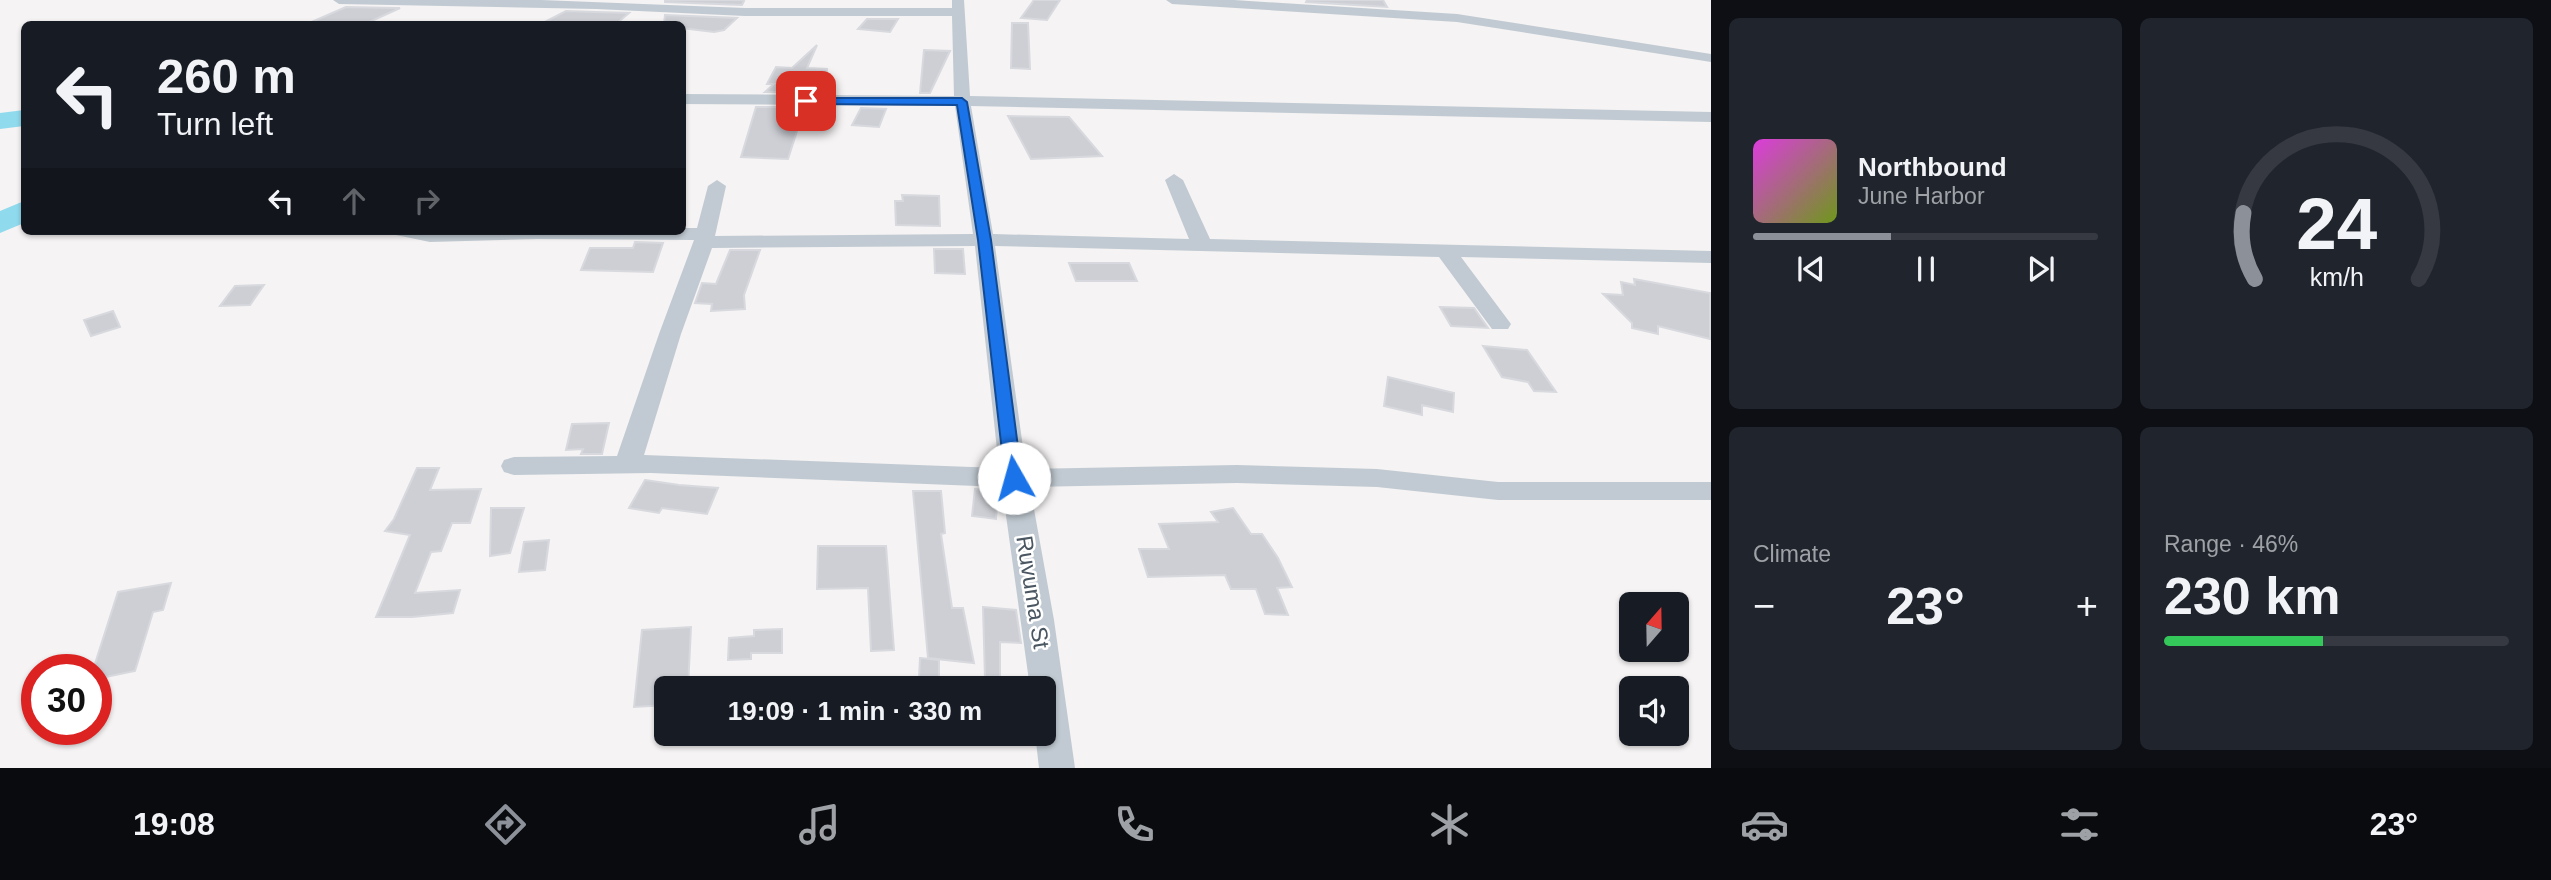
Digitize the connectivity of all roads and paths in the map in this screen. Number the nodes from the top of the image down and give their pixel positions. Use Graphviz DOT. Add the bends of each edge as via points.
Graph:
graph roads {
  1 [pos="339,0"];
  2 [pos="1172,0"];
  3 [pos="958,6"];
  4 [pos="1711,58"];
  5 [pos="686,99"];
  6 [pos="962,102"];
  7 [pos="1711,117"];
  8 [pos="1174,180"];
  9 [pos="717,186"];
  10 [pos="425,235"];
  11 [pos="466,235"];
  12 [pos="604,235"];
  13 [pos="705,238"];
  14 [pos="984,240"];
  15 [pos="1203,247"];
  16 [pos="1446,252"];
  17 [pos="1711,257"];
  18 [pos="1500,324"];
  19 [pos="628,464"];
  20 [pos="514,466"];
  21 [pos="1014,478"];
  22 [pos="1711,491"];
  23 [pos="1057,768"];
  1 -- 3 [label="street" via="745,12"];
  2 -- 4 [label="street" via="1457,18"];
  3 -- 6 [label="street, Ruvuma St"];
  5 -- 6 [label="street"];
  6 -- 7 [label="street"];
  6 -- 14 [label="street, Ruvuma St"];
  8 -- 15 [label="street"];
  9 -- 13 [label="street"];
  10 -- 11 [label="street"];
  12 -- 13 [label="street"];
  13 -- 14 [label="street"];
  13 -- 19 [label="street"];
  14 -- 15 [label="street"];
  14 -- 21 [label="street, Ruvuma St"];
  15 -- 16 [label="street"];
  16 -- 17 [label="street"];
  16 -- 18 [label="street"];
  19 -- 20 [label="street"];
  19 -- 21 [label="street"];
  21 -- 22 [label="street" via="1237,474 1377,478 1499,491"];
  21 -- 23 [label="street, Ruvuma St"];
}
